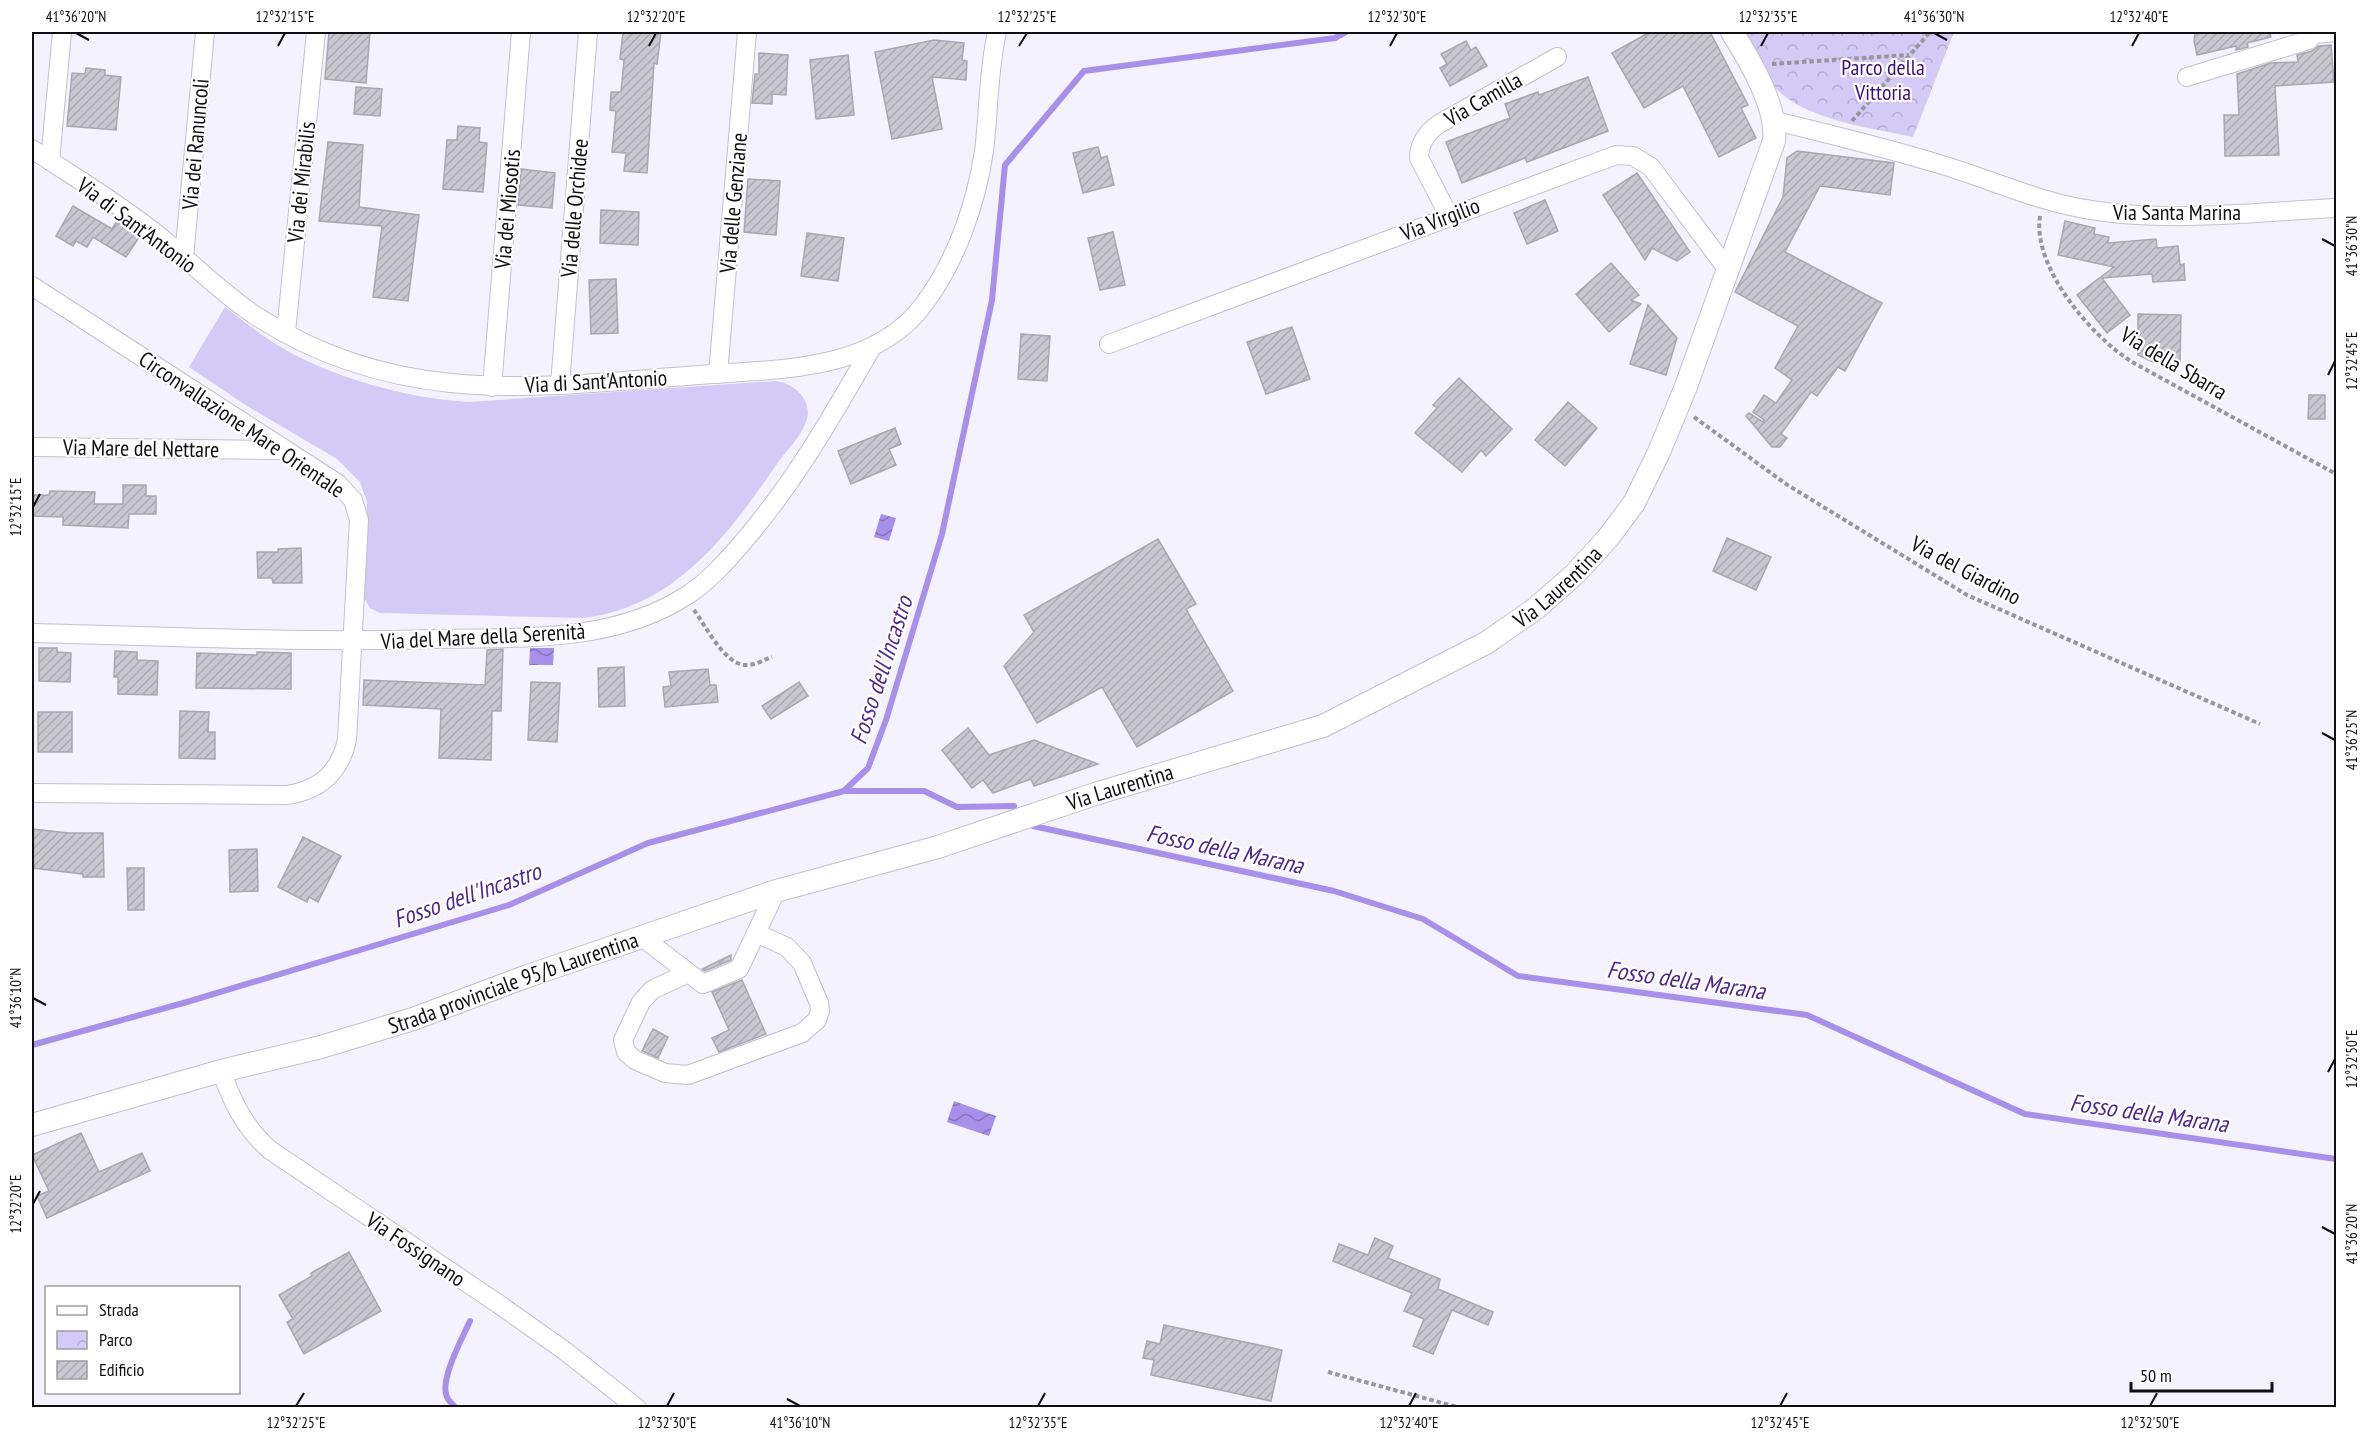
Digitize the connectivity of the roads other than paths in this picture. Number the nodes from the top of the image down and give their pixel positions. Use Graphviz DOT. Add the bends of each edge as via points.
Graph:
graph roads {
  1 [pos="62,32"];
  2 [pos="205,32"];
  3 [pos="316,32"];
  4 [pos="521,32"];
  5 [pos="588,32"];
  6 [pos="747,32"];
  7 [pos="998,32"];
  8 [pos="1732,32"];
  9 [pos="2336,32"];
  10 [pos="1557,57"];
  11 [pos="2187,77"];
  12 [pos="1772,120"];
  13 [pos="32,149"];
  14 [pos="50,161"];
  15 [pos="2337,208"];
  16 [pos="1449,216"];
  17 [pos="184,257"];
  18 [pos="1728,270"];
  19 [pos="32,286"];
  20 [pos="286,332"];
  21 [pos="1109,344"];
  22 [pos="872,347"];
  23 [pos="718,374"];
  24 [pos="560,385"];
  25 [pos="492,387"];
  26 [pos="32,447"];
  27 [pos="286,450"];
  28 [pos="32,633"];
  29 [pos="351,641"];
  30 [pos="32,793"];
  31 [pos="992,829"];
  32 [pos="776,891"];
  33 [pos="756,933"];
  34 [pos="642,937"];
  35 [pos="688,973"];
  36 [pos="221,1071"];
  37 [pos="32,1125"];
  38 [pos="637,1407"];
  1 -- 14 [label="street"];
  2 -- 17 [label="street, Via dei Ranuncoli"];
  3 -- 20 [label="street, Via dei Mirabilis"];
  4 -- 25 [label="street, Via dei Miosotis"];
  5 -- 24 [label="street, Via delle Orchidee"];
  6 -- 23 [label="street, Via delle Genziane"];
  7 -- 22 [label="street, Via di Sant'Antonio" via="991,63 983,156 966,222 924,304 902,328"];
  8 -- 12 [label="main road, Via Laurentina" via="1752,66"];
  9 -- 11 [label="street" via="2314,34 2309,40"];
  10 -- 16 [label="street, Via Camilla" via="1439,124 1426,136 1419,158"];
  12 -- 15 [label="street, Via Santa Marina" via="1917,157 2042,200 2088,210 2139,216"];
  12 -- 18 [label="main road, Via Laurentina" via="1772,147"];
  13 -- 14 [label="street, Via di Sant'Antonio"];
  14 -- 17 [label="street, Via di Sant'Antonio" via="134,217"];
  16 -- 18 [label="street, Via Virgilio" via="1606,157 1632,156 1656,172"];
  16 -- 21 [label="street, Via Virgilio"];
  17 -- 20 [label="street, Via di Sant'Antonio" via="235,300"];
  18 -- 31 [label="main road, Via Laurentina" via="1679,406 1634,503 1587,562 1553,595 1486,643 1323,726"];
  19 -- 27 [label="street, Circonvallazione Mare Orientale"];
  20 -- 25 [label="street, Via di Sant'Antonio" via="386,373"];
  22 -- 23 [label="street, Via di Sant'Antonio" via="798,368"];
  22 -- 29 [label="street, Via del Mare della Serenità" via="817,442 775,503 712,575 686,596 632,621 574,634"];
  23 -- 24 [label="street, Via di Sant'Antonio"];
  24 -- 25 [label="street, Via di Sant'Antonio"];
  26 -- 27 [label="street, Via Mare del Nettare"];
  27 -- 29 [label="street, Circonvallazione Mare Orientale" via="337,483 348,493 357,511"];
  28 -- 29 [label="street, Via del Mare della Serenità"];
  29 -- 30 [label="street, Circonvallazione Mare Orientale" via="344,750 332,774 312,788 275,795"];
  31 -- 32 [label="main road, Strada provinciale 95/b Laurentina"];
  32 -- 33 [label="street"];
  32 -- 34 [label="main road, Strada provinciale 95/b Laurentina"];
  33 -- 35 [label="street" via="739,969 703,984"];
  33 -- 35 [label="street" via="786,947 802,963 820,1011 818,1020 807,1030 688,1075 665,1073 634,1060 626,1052 623,1040 641,1002 652,990"];
  34 -- 35 [label="street"];
  34 -- 36 [label="main road, Strada provinciale 95/b Laurentina" via="413,1018 321,1047"];
  36 -- 37 [label="main road, Strada provinciale 95/b Laurentina"];
  36 -- 38 [label="street, Via Fossignano" via="242,1119 270,1150 522,1320"];
}
